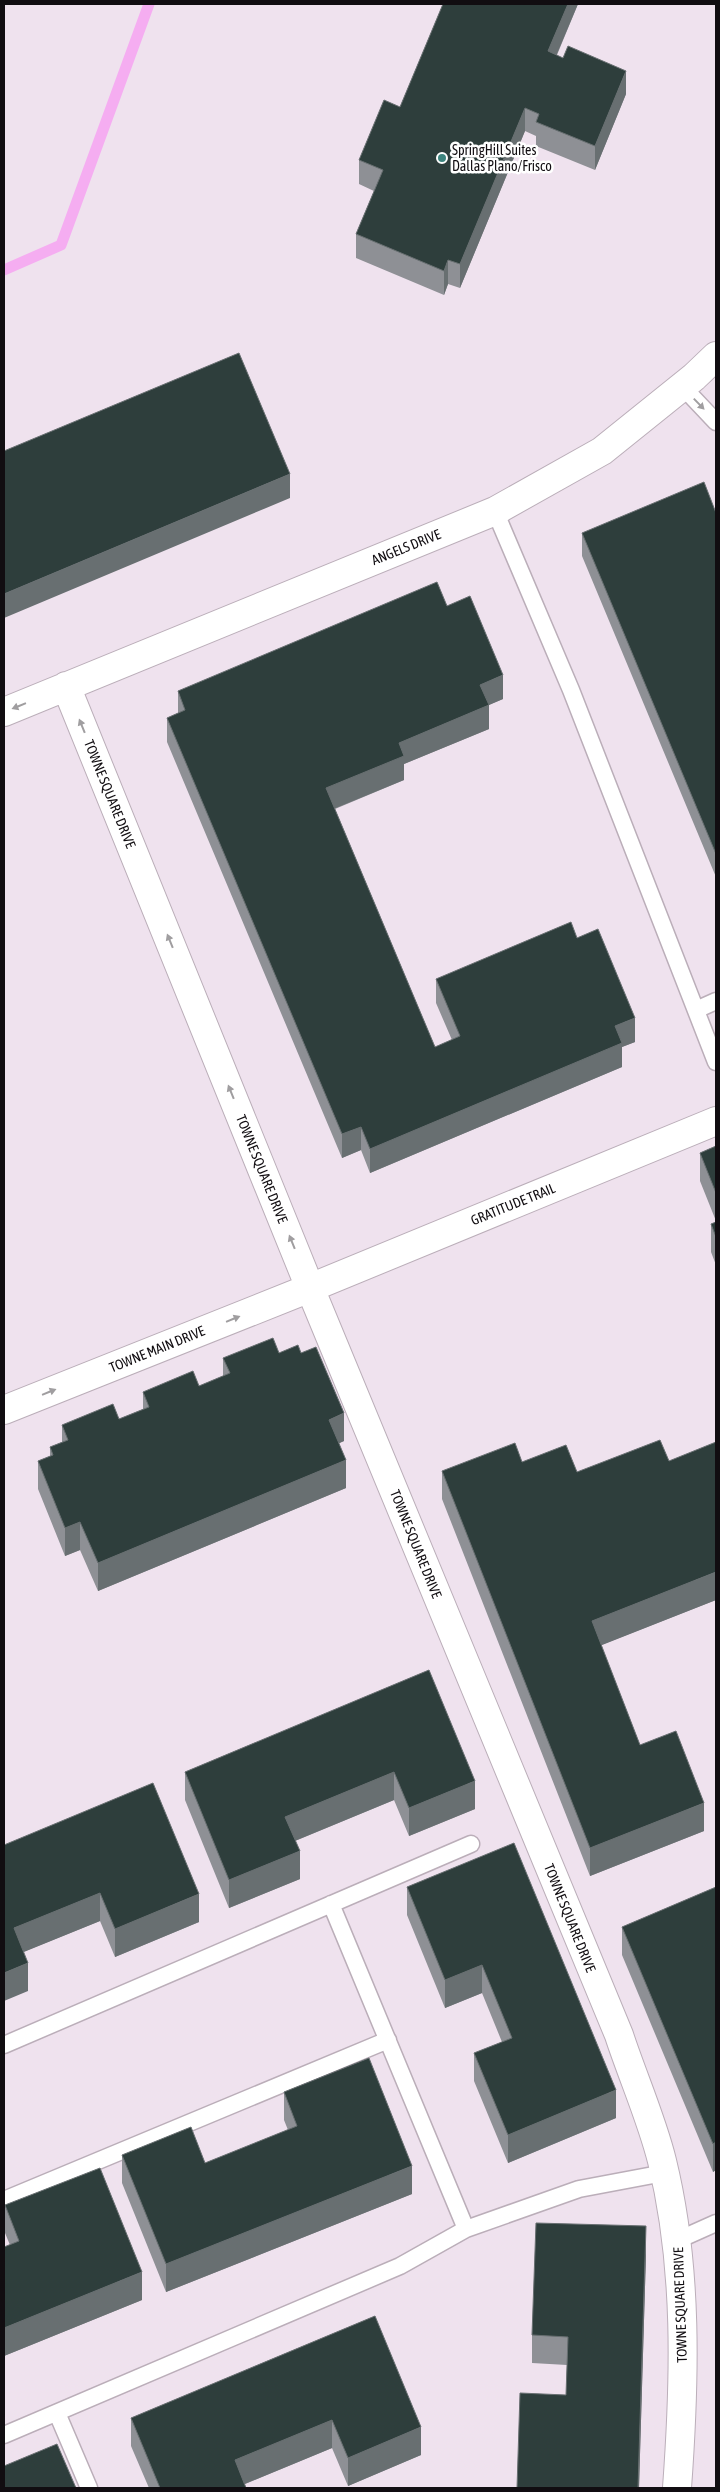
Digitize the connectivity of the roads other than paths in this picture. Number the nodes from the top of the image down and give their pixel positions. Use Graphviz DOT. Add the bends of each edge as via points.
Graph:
graph roads {
  1 [pos="716,356"];
  2 [pos="682,386"];
  3 [pos="716,422"];
  4 [pos="495,511"];
  5 [pos="66,686"];
  6 [pos="4,712"];
  7 [pos="716,1001"];
  8 [pos="696,1010"];
  9 [pos="716,1062"];
  10 [pos="716,1121"];
  11 [pos="310,1288"];
  12 [pos="4,1410"];
  13 [pos="471,1844"];
  14 [pos="331,1904"];
  15 [pos="388,2040"];
  16 [pos="4,2045"];
  17 [pos="664,2173"];
  18 [pos="4,2200"];
  19 [pos="716,2223"];
  20 [pos="466,2229"];
  21 [pos="678,2240"];
  22 [pos="56,2413"];
  23 [pos="4,2435"];
  24 [pos="89,2488"];
  25 [pos="677,2488"];
  1 -- 2 [label="street, ANGELS DRIVE"];
  2 -- 3 [label="lane, one-way"];
  2 -- 4 [label="street, ANGELS DRIVE" via="602,451"];
  4 -- 5 [label="street, ANGELS DRIVE"];
  4 -- 8 [label="lane" via="571,690"];
  5 -- 6 [label="street, one-way"];
  11 -- 5 [label="street, TOWNE SQUARE DRIVE, one-way"];
  7 -- 8 [label="lane"];
  8 -- 9 [label="lane"];
  10 -- 11 [label="street, GRATITUDE TRAIL"];
  12 -- 11 [label="street, TOWNE MAIN DRIVE, one-way"];
  11 -- 17 [label="street, TOWNE SQUARE DRIVE" via="618,2035"];
  13 -- 14 [label="lane"];
  14 -- 15 [label="lane"];
  14 -- 16 [label="lane"];
  15 -- 18 [label="lane"];
  15 -- 20 [label="lane"];
  17 -- 20 [label="lane" via="579,2189"];
  17 -- 21 [label="street, TOWNE SQUARE DRIVE"];
  19 -- 21 [label="lane"];
  20 -- 22 [label="lane" via="400,2266"];
  21 -- 25 [label="street, TOWNE SQUARE DRIVE" via="684,2403"];
  22 -- 23 [label="lane"];
  22 -- 24 [label="lane"];
}
